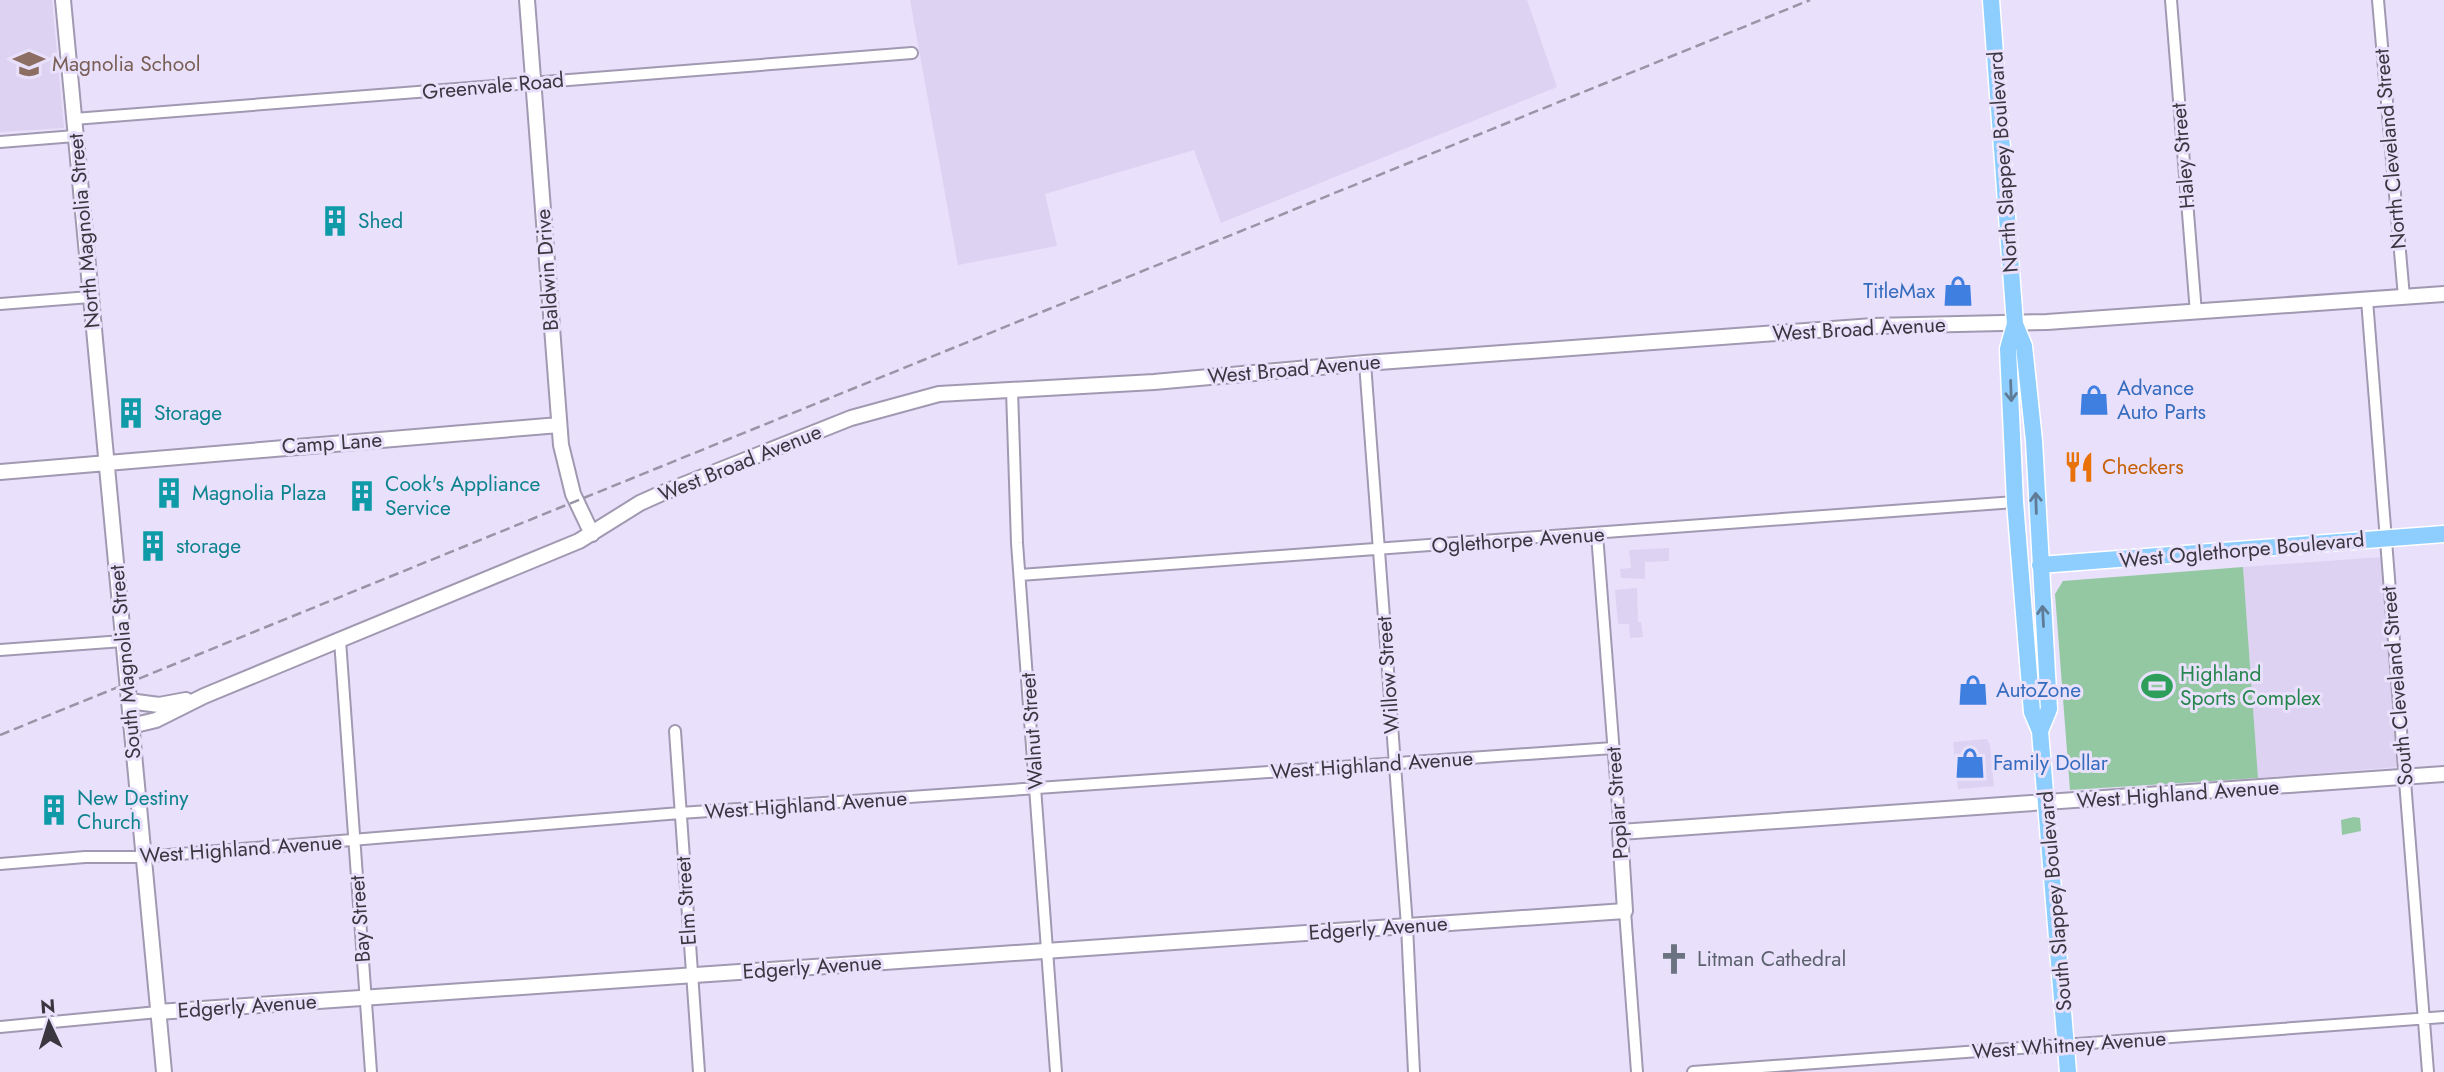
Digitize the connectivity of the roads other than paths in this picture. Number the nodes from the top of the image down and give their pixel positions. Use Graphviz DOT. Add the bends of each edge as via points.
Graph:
graph roads {
  1 [pos="63,0"];
  2 [pos="527,0"];
  3 [pos="1991,0"];
  4 [pos="2171,0"];
  5 [pos="2378,0"];
  6 [pos="912,53"];
  7 [pos="533,83"];
  8 [pos="74,119"];
  9 [pos="75,136"];
  10 [pos="0,142"];
  11 [pos="2444,294"];
  12 [pos="90,297"];
  13 [pos="2403,297"];
  14 [pos="2367,300"];
  15 [pos="0,304"];
  16 [pos="2196,313"];
  17 [pos="2015,324"];
  18 [pos="1365,363"];
  19 [pos="1012,390"];
  20 [pos="559,425"];
  21 [pos="106,462"];
  22 [pos="0,472"];
  23 [pos="2015,502"];
  24 [pos="592,534"];
  25 [pos="1597,534"];
  26 [pos="2444,534"];
  27 [pos="2018,538"];
  28 [pos="2385,538"];
  29 [pos="1378,550"];
  30 [pos="2040,565"];
  31 [pos="1020,575"];
  32 [pos="2023,598"];
  33 [pos="340,640"];
  34 [pos="123,641"];
  35 [pos="0,650"];
  36 [pos="204,696"];
  37 [pos="129,701"];
  38 [pos="131,726"];
  39 [pos="674,731"];
  40 [pos="2040,731"];
  41 [pos="1613,748"];
  42 [pos="1394,763"];
  43 [pos="2444,774"];
  44 [pos="2404,777"];
  45 [pos="1037,789"];
  46 [pos="2046,804"];
  47 [pos="680,813"];
  48 [pos="1619,832"];
  49 [pos="354,841"];
  50 [pos="144,857"];
  51 [pos="0,863"];
  52 [pos="1625,911"];
  53 [pos="1407,926"];
  54 [pos="1048,950"];
  55 [pos="692,975"];
  56 [pos="365,998"];
  57 [pos="158,1012"];
  58 [pos="2444,1017"];
  59 [pos="2424,1019"];
  60 [pos="0,1027"];
  61 [pos="2066,1045"];
  62 [pos="164,1072"];
  63 [pos="371,1072"];
  64 [pos="699,1072"];
  65 [pos="1056,1072"];
  66 [pos="1414,1072"];
  67 [pos="1637,1072"];
  68 [pos="1693,1072"];
  69 [pos="2068,1072"];
  70 [pos="2428,1072"];
  1 -- 8 [label="street, North Magnolia Street"];
  2 -- 7 [label="street, Baldwin Drive"];
  3 -- 17 [label="main road, North Slappey Boulevard"];
  4 -- 16 [label="street, Haley Street"];
  5 -- 13 [label="street, North Cleveland Street"];
  6 -- 7 [label="street, Greenvale Road"];
  7 -- 8 [label="street, Greenvale Road"];
  7 -- 20 [label="street, Baldwin Drive"];
  8 -- 9 [label="street, North Magnolia Street"];
  9 -- 10 [label="street"];
  9 -- 12 [label="street, North Magnolia Street"];
  11 -- 13 [label="street, West Broad Avenue"];
  12 -- 15 [label="street"];
  12 -- 21 [label="street, North Magnolia Street"];
  13 -- 14 [label="street, West Broad Avenue"];
  14 -- 16 [label="street, West Broad Avenue"];
  14 -- 28 [label="street, South Cleveland Street"];
  16 -- 17 [label="street, West Broad Avenue"];
  17 -- 18 [label="street, West Broad Avenue" via="1873,326"];
  17 -- 23 [label="main road, North Slappey Boulevard, one-way" via="2008,349"];
  30 -- 17 [label="main road, North Slappey Boulevard, one-way" via="2034,441 2024,346"];
  18 -- 19 [label="street, West Broad Avenue"];
  18 -- 29 [label="street, Willow Street"];
  19 -- 24 [label="street, West Broad Avenue" via="939,394 851,418 640,503"];
  19 -- 31 [label="street, Walnut Street"];
  20 -- 21 [label="street, Camp Lane"];
  20 -- 24 [label="street, Baldwin Drive" via="568,481"];
  21 -- 22 [label="street"];
  21 -- 34 [label="street, South Magnolia Street"];
  23 -- 25 [label="street, Oglethorpe Avenue"];
  23 -- 27 [label="main road, North Slappey Boulevard"];
  24 -- 33 [label="street, West Broad Avenue"];
  25 -- 29 [label="street, Oglethorpe Avenue"];
  25 -- 41 [label="street, Poplar Street"];
  26 -- 28 [label="main road, West Oglethorpe Boulevard"];
  27 -- 30 [label="main road"];
  27 -- 32 [label="main road, South Slappey Boulevard"];
  28 -- 30 [label="main road, West Oglethorpe Boulevard"];
  28 -- 44 [label="street, South Cleveland Street"];
  29 -- 31 [label="street, Oglethorpe Avenue"];
  29 -- 42 [label="street, Willow Street"];
  30 -- 32 [label="main road"];
  40 -- 30 [label="main road, South Slappey Boulevard, one-way" via="2049,709"];
  31 -- 45 [label="street, Walnut Street"];
  32 -- 40 [label="main road, South Slappey Boulevard" via="2032,712"];
  33 -- 36 [label="street, West Broad Avenue"];
  33 -- 49 [label="street, Bay Street"];
  34 -- 35 [label="street"];
  34 -- 37 [label="street, South Magnolia Street"];
  36 -- 37 [label="street, West Broad Avenue" via="159,705"];
  36 -- 38 [label="street, West Broad Avenue" via="156,720"];
  37 -- 38 [label="street, South Magnolia Street"];
  38 -- 50 [label="street, South Magnolia Street"];
  39 -- 47 [label="street, Elm Street"];
  40 -- 46 [label="main road, South Slappey Boulevard"];
  41 -- 42 [label="street, West Highland Avenue"];
  41 -- 48 [label="street, Poplar Street"];
  42 -- 45 [label="street, West Highland Avenue"];
  42 -- 53 [label="street, Willow Street"];
  43 -- 44 [label="street, West Highland Avenue"];
  44 -- 46 [label="street, West Highland Avenue"];
  44 -- 59 [label="street, South Cleveland Street"];
  45 -- 47 [label="street, West Highland Avenue"];
  45 -- 54 [label="street, Walnut Street"];
  46 -- 48 [label="street, West Highland Avenue"];
  46 -- 61 [label="main road, South Slappey Boulevard"];
  47 -- 49 [label="street, West Highland Avenue"];
  47 -- 55 [label="street, Elm Street"];
  48 -- 52 [label="street, Poplar Street"];
  49 -- 50 [label="street, West Highland Avenue"];
  49 -- 56 [label="street, Bay Street"];
  50 -- 51 [label="street, West Highland Avenue"];
  50 -- 57 [label="street, South Magnolia Street"];
  52 -- 53 [label="street, Edgerly Avenue"];
  52 -- 67 [label="street, Poplar Street"];
  53 -- 54 [label="street, Edgerly Avenue"];
  53 -- 66 [label="street, Willow Street"];
  54 -- 55 [label="street, Edgerly Avenue"];
  54 -- 65 [label="street, Walnut Street"];
  55 -- 56 [label="street, Edgerly Avenue"];
  55 -- 64 [label="street, Elm Street"];
  56 -- 57 [label="street, Edgerly Avenue"];
  56 -- 63 [label="street, Bay Street"];
  57 -- 60 [label="street, Edgerly Avenue"];
  57 -- 62 [label="street, South Magnolia Street"];
  58 -- 59 [label="street, West Whitney Avenue"];
  59 -- 61 [label="street, West Whitney Avenue"];
  59 -- 70 [label="street, South Cleveland Street"];
  61 -- 68 [label="street, West Whitney Avenue"];
  61 -- 69 [label="main road, South Slappey Boulevard"];
}
